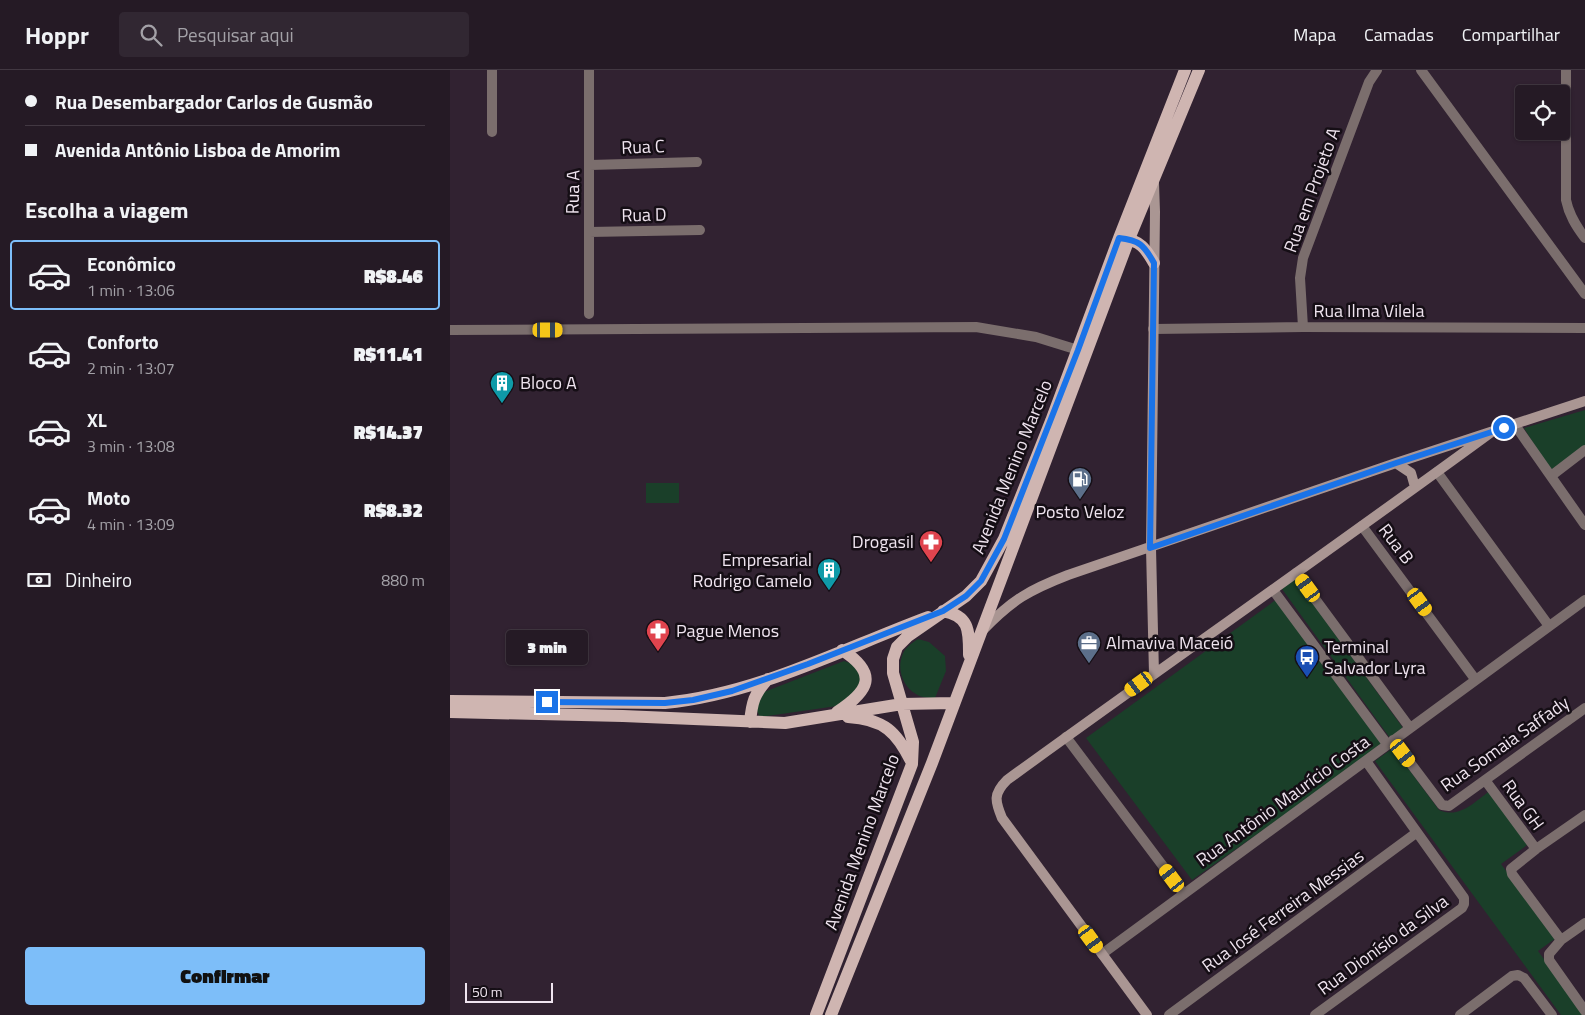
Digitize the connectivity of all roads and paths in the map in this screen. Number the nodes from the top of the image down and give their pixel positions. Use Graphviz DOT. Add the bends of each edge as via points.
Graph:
graph roads {
  1 [pos="492,70"];
  2 [pos="590,70"];
  3 [pos="1185,70"];
  4 [pos="1198,70"];
  5 [pos="1377,70"];
  6 [pos="1421,70"];
  7 [pos="1566,70"];
  8 [pos="492,132"];
  9 [pos="697,162"];
  10 [pos="590,165"];
  11 [pos="1154,178"];
  12 [pos="700,230"];
  13 [pos="589,232"];
  14 [pos="1585,238"];
  15 [pos="1124,239"];
  16 [pos="1154,263"];
  17 [pos="1585,294"];
  18 [pos="589,314"];
  19 [pos="1303,327"];
  20 [pos="1585,328"];
  21 [pos="1152,329"];
  22 [pos="450,330"];
  23 [pos="1078,350"];
  24 [pos="1585,401"];
  25 [pos="1515,425"];
  26 [pos="1493,431"];
  27 [pos="1585,450"];
  28 [pos="1396,463"];
  29 [pos="1436,472"];
  30 [pos="1551,476"];
  31 [pos="1415,487"];
  32 [pos="1585,525"];
  33 [pos="1362,526"];
  34 [pos="1150,548"];
  35 [pos="1296,573"];
  36 [pos="1273,590"];
  37 [pos="1585,600"];
  38 [pos="943,611"];
  39 [pos="1549,626"];
  40 [pos="981,633"];
  41 [pos="842,650"];
  42 [pos="969,662"];
  43 [pos="1154,674"];
  44 [pos="768,679"];
  45 [pos="1476,679"];
  46 [pos="450,701"];
  47 [pos="953,703"];
  48 [pos="902,704"];
  49 [pos="1585,708"];
  50 [pos="450,712"];
  51 [pos="828,716"];
  52 [pos="750,722"];
  53 [pos="1410,728"];
  54 [pos="1066,737"];
  55 [pos="1390,742"];
  56 [pos="1366,761"];
  57 [pos="912,764"];
  58 [pos="1485,780"];
  59 [pos="1585,815"];
  60 [pos="1416,833"];
  61 [pos="1536,849"];
  62 [pos="1184,894"];
  63 [pos="1585,923"];
  64 [pos="1560,940"];
  65 [pos="1102,954"];
  66 [pos="1585,1011"];
  67 [pos="816,1015"];
  68 [pos="831,1015"];
  69 [pos="1147,1015"];
  70 [pos="1169,1015"];
  71 [pos="1316,1015"];
  72 [pos="1460,1015"];
  73 [pos="1552,1015"];
  1 -- 8 [label="street"];
  2 -- 10 [label="street, Rua A"];
  3 -- 15 [label="main road, Avenida Menino Marcelo"];
  4 -- 11 [label="main road, Avenida Menino Marcelo"];
  5 -- 19 [label="street, Rua em Projeto A" via="1369,82 1303,258 1300,278"];
  6 -- 17 [label="street"];
  7 -- 14 [label="street" via="1566,200 1568,212"];
  9 -- 10 [label="street, Rua C"];
  10 -- 13 [label="street, Rua A"];
  11 -- 15 [label="main road, Avenida Menino Marcelo"];
  11 -- 16 [label="street"];
  12 -- 13 [label="street, Rua D"];
  13 -- 18 [label="street, Rua A"];
  15 -- 16 [label="main road" via="1142,245"];
  15 -- 23 [label="main road, Avenida Menino Marcelo"];
  15 -- 40 [label="main road, Avenida Menino Marcelo"];
  16 -- 21 [label="street"];
  19 -- 20 [label="street, Rua Ilma Vilela"];
  19 -- 21 [label="street, Rua Ilma Vilela"];
  21 -- 34 [label="street"];
  22 -- 23 [label="street" via="976,327 1036,337"];
  23 -- 38 [label="main road, Avenida Menino Marcelo" via="990,568 966,596"];
  24 -- 25 [label="street"];
  25 -- 26 [label="street"];
  25 -- 30 [label="street"];
  26 -- 28 [label="street"];
  26 -- 29 [label="street"];
  27 -- 30 [label="street"];
  28 -- 31 [label="street" via="1411,473"];
  28 -- 34 [label="street"];
  29 -- 31 [label="street"];
  29 -- 39 [label="street"];
  30 -- 32 [label="street"];
  31 -- 33 [label="street"];
  33 -- 35 [label="street"];
  33 -- 45 [label="street, Rua B"];
  34 -- 40 [label="street" via="1038,586 1019,597"];
  34 -- 43 [label="street"];
  35 -- 36 [label="street"];
  35 -- 53 [label="street"];
  36 -- 43 [label="street"];
  36 -- 55 [label="street"];
  37 -- 39 [label="street, Rua Antônio Maurício Costa"];
  38 -- 41 [label="main road"];
  38 -- 42 [label="main road" via="953,613 965,622"];
  38 -- 48 [label="main road, Avenida Menino Marcelo" via="897,647 893,673"];
  39 -- 45 [label="street, Rua Antônio Maurício Costa"];
  40 -- 42 [label="main road, Avenida Menino Marcelo"];
  41 -- 44 [label="main road"];
  41 -- 51 [label="main road" via="863,667 864,689 854,701"];
  42 -- 47 [label="main road, Avenida Menino Marcelo"];
  43 -- 54 [label="street"];
  44 -- 46 [label="main road" via="693,700 665,703"];
  44 -- 52 [label="main road" via="752,702"];
  45 -- 53 [label="street, Rua Antônio Maurício Costa"];
  47 -- 48 [label="main road"];
  47 -- 68 [label="main road, Avenida Menino Marcelo"];
  48 -- 51 [label="main road"];
  48 -- 57 [label="main road, Avenida Menino Marcelo" via="913,742"];
  49 -- 58 [label="street, Rua Somaia Saffady"];
  50 -- 52 [label="main road"];
  51 -- 52 [label="main road" via="784,723"];
  51 -- 57 [label="main road" via="868,720 883,726 902,742"];
  53 -- 55 [label="street, Rua Antônio Maurício Costa"];
  54 -- 62 [label="street"];
  54 -- 65 [label="street" via="1007,780 996,796 1002,818"];
  55 -- 56 [label="street, Rua Antônio Maurício Costa"];
  55 -- 58 [label="street, Rua Somaia Saffady" via="1442,805 1449,806"];
  56 -- 60 [label="street"];
  56 -- 62 [label="street, Rua Antônio Maurício Costa"];
  57 -- 67 [label="main road, Avenida Menino Marcelo"];
  58 -- 61 [label="street, Rua GH"];
  59 -- 61 [label="street"];
  60 -- 70 [label="street, Rua José Ferreira Messias"];
  60 -- 71 [label="street, Rua Dionísio da Silva" via="1464,898 1462,908"];
  61 -- 64 [label="street" via="1512,869 1512,874"];
  62 -- 65 [label="street, Rua Antônio Maurício Costa"];
  63 -- 64 [label="street"];
  64 -- 66 [label="street" via="1549,954 1550,960"];
  65 -- 69 [label="street"];
  72 -- 73 [label="street" via="1512,976 1518,975 1524,978"];
}
